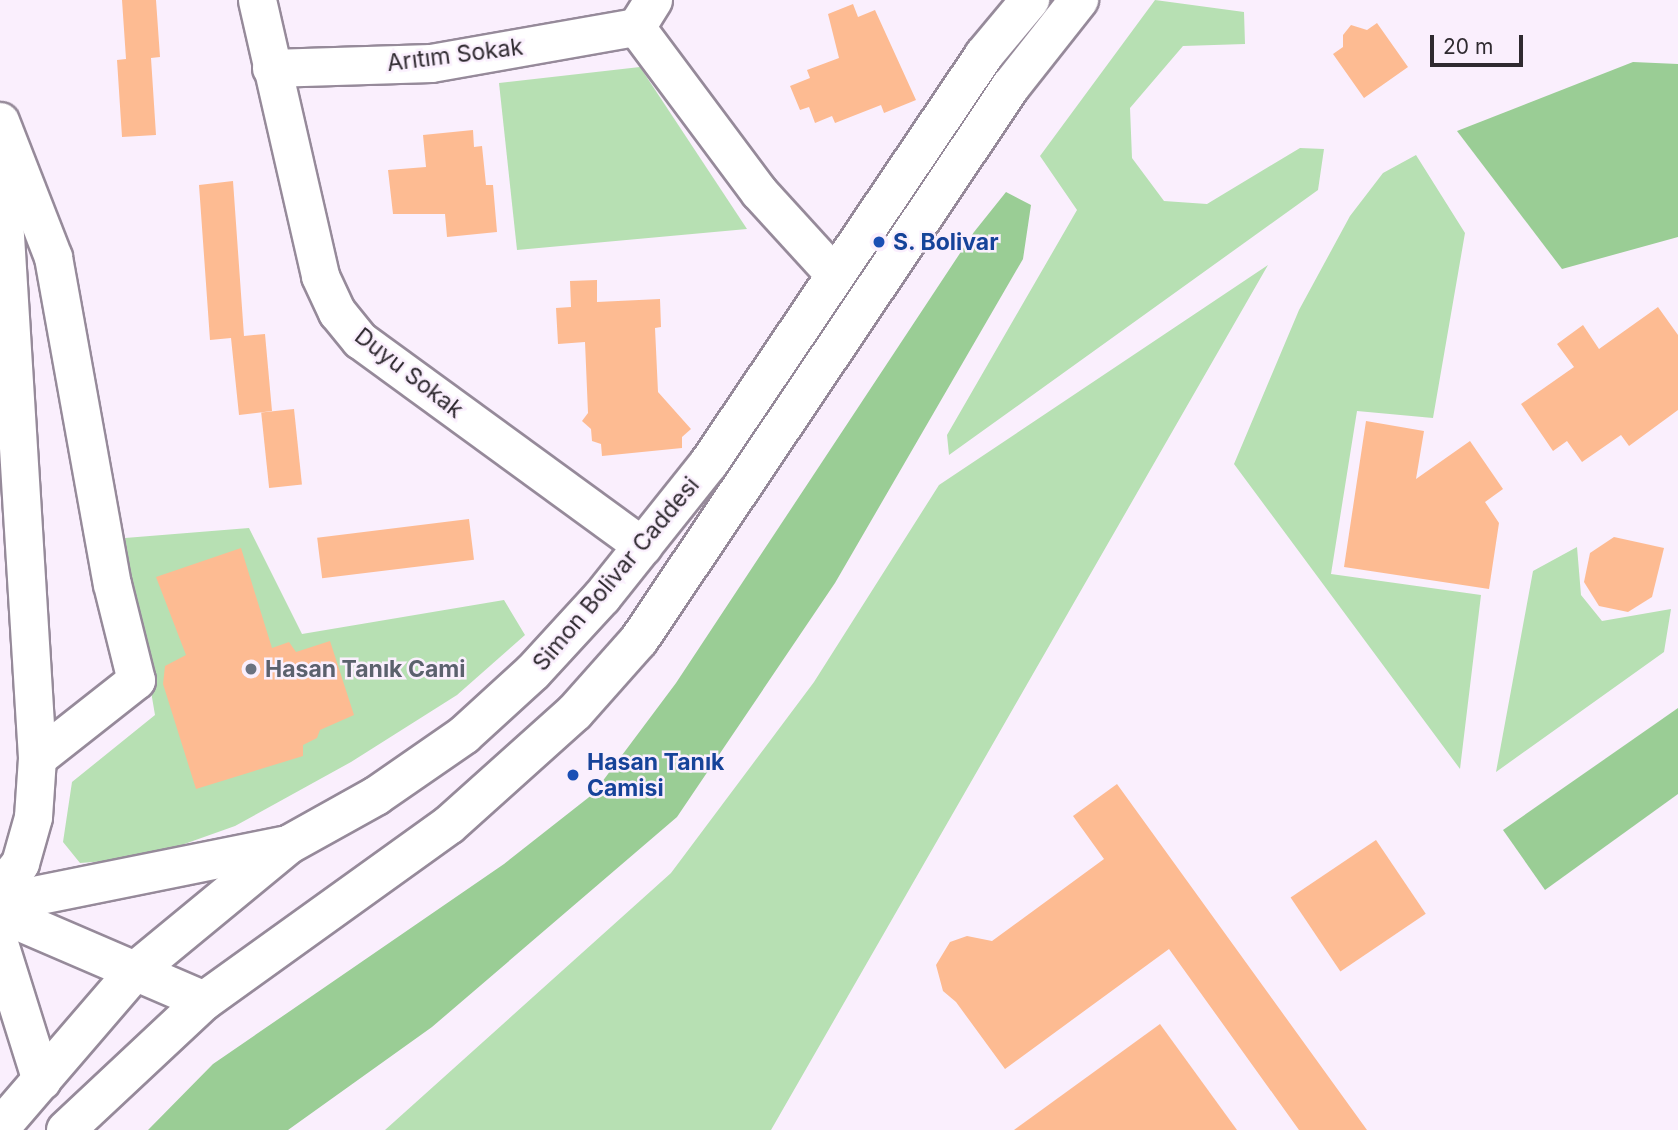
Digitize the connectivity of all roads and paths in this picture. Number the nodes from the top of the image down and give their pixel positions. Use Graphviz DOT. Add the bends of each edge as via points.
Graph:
graph roads {
  1 [pos="257,0"];
  2 [pos="1030,0"];
  3 [pos="1079,0"];
  4 [pos="645,13"];
  5 [pos="271,68"];
  6 [pos="0,121"];
  7 [pos="0,154"];
  8 [pos="834,274"];
  9 [pos="7,374"];
  10 [pos="643,546"];
  11 [pos="37,758"];
  12 [pos="288,845"];
  13 [pos="0,888"];
  14 [pos="0,903"];
  15 [pos="0,913"];
  16 [pos="0,947"];
  17 [pos="134,972"];
  18 [pos="204,1001"];
  19 [pos="42,1081"];
  20 [pos="0,1128"];
  21 [pos="66,1130"];
  1 -- 5 [label="street, Duyu Sokak"];
  2 -- 8 [label="main road, Simon Bolivar Caddesi" via="984,55"];
  3 -- 18 [label="main road, Simon Bolivar Caddesi" via="1011,86 639,640 575,712 503,782"];
  4 -- 5 [label="street, Arıtım Sokak" via="431,63"];
  4 -- 8 [label="street, Arıtım Sokak" via="759,192"];
  5 -- 10 [label="street, Duyu Sokak" via="320,276 337,312 360,340"];
  6 -- 11 [label="street" via="53,257 108,560 136,680"];
  7 -- 9 [label="street"];
  8 -- 10 [label="main road, Simon Bolivar Caddesi" via="709,463"];
  9 -- 11 [label="street"];
  10 -- 12 [label="main road, Simon Bolivar Caddesi" via="533,672 464,735 376,796"];
  11 -- 13 [label="street" via="33,817 23,852"];
  12 -- 14 [label="main road"];
  12 -- 17 [label="main road, Simon Bolivar Caddesi"];
  15 -- 17 [label="main road"];
  16 -- 19 [label="main road"];
  17 -- 18 [label="main road"];
  17 -- 19 [label="main road, Simon Bolivar Caddesi"];
  18 -- 21 [label="main road, Simon Bolivar Caddesi"];
  19 -- 20 [label="main road, Simon Bolivar Caddesi"];
}
